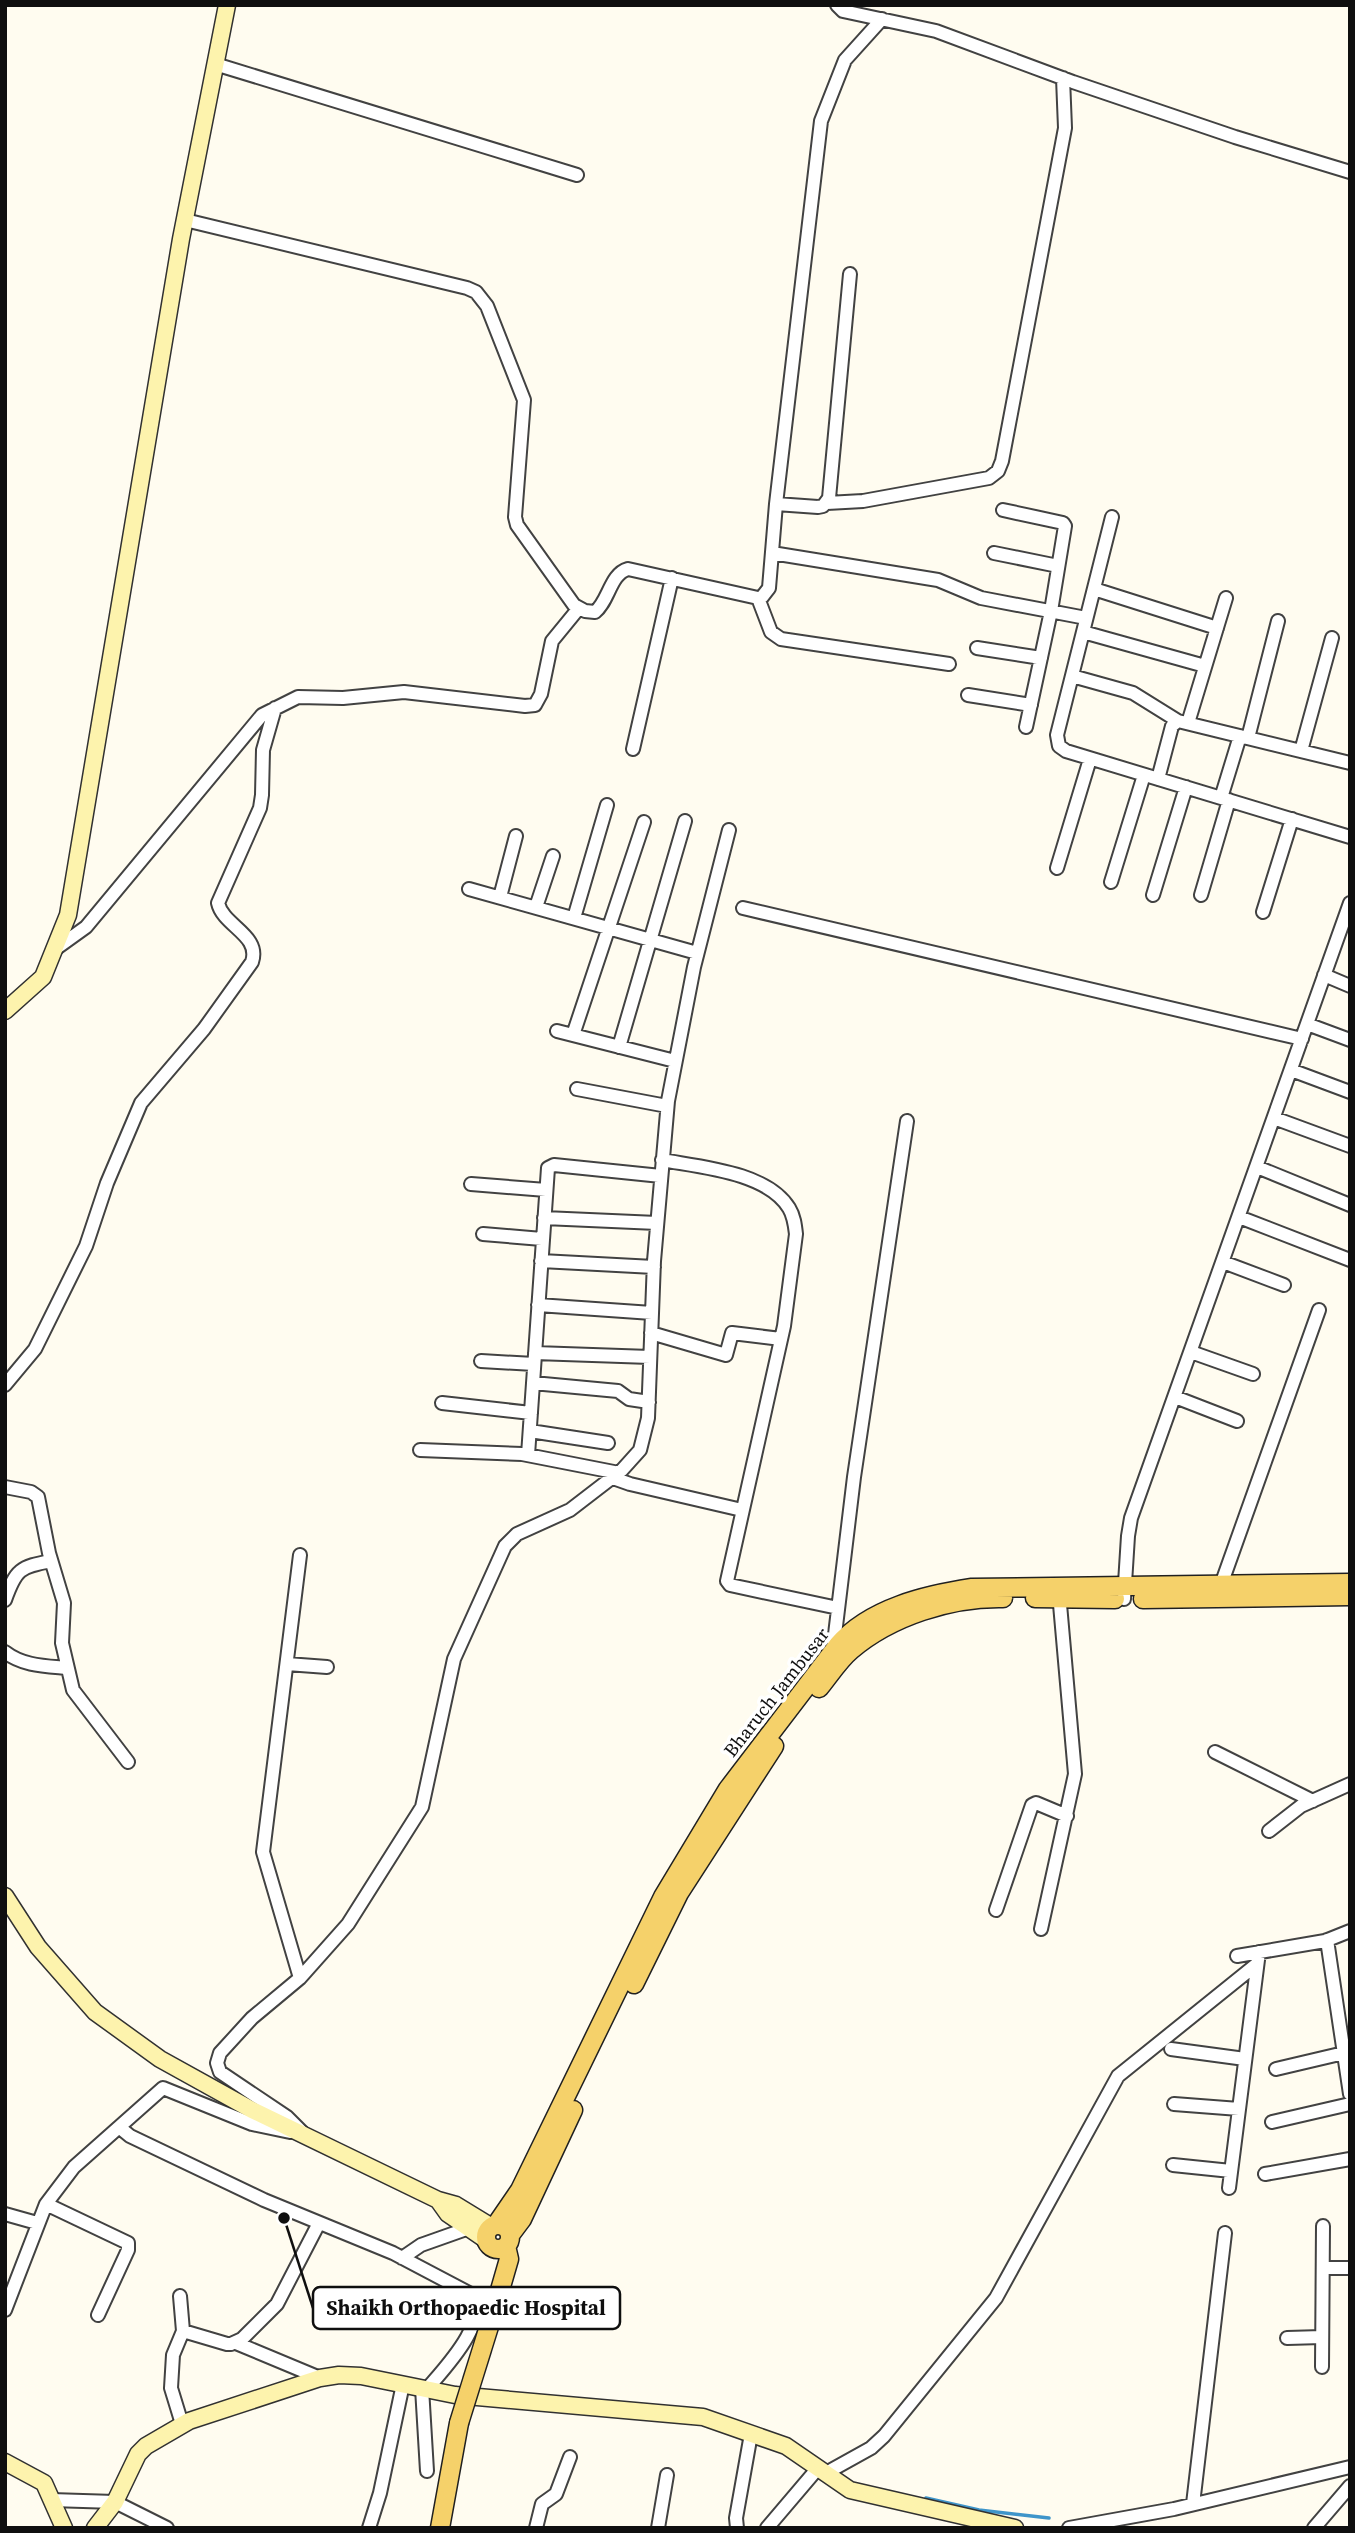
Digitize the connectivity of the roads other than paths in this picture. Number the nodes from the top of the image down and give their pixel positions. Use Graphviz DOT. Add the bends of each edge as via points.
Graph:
graph roads {
  1 [pos="227,5"];
  2 [pos="837,5"];
  3 [pos="881,19"];
  4 [pos="215,64"];
  5 [pos="1063,78"];
  6 [pos="1350,172"];
  7 [pos="577,175"];
  8 [pos="185,220"];
  9 [pos="850,274"];
  10 [pos="827,503"];
  11 [pos="776,504"];
  12 [pos="1003,510"];
  13 [pos="1112,517"];
  14 [pos="772,553"];
  15 [pos="995,553"];
  16 [pos="1058,566"];
  17 [pos="672,578"];
  18 [pos="1094,589"];
  19 [pos="758,598"];
  20 [pos="1226,598"];
  21 [pos="579,608"];
  22 [pos="1051,611"];
  23 [pos="1086,618"];
  24 [pos="1278,621"];
  25 [pos="1217,628"];
  26 [pos="1083,632"];
  27 [pos="1332,638"];
  28 [pos="977,648"];
  29 [pos="1041,658"];
  30 [pos="949,664"];
  31 [pos="1205,666"];
  32 [pos="1072,676"];
  33 [pos="968,695"];
  34 [pos="1031,705"];
  35 [pos="275,708"];
  36 [pos="1183,722"];
  37 [pos="1027,727"];
  38 [pos="1244,737"];
  39 [pos="633,749"];
  40 [pos="1301,751"];
  41 [pos="1090,759"];
  42 [pos="1349,760"];
  43 [pos="1144,775"];
  44 [pos="1158,779"];
  45 [pos="1186,787"];
  46 [pos="1225,799"];
  47 [pos="607,805"];
  48 [pos="1292,819"];
  49 [pos="685,821"];
  50 [pos="644,822"];
  51 [pos="729,830"];
  52 [pos="516,836"];
  53 [pos="1350,837"];
  54 [pos="552,856"];
  55 [pos="1058,868"];
  56 [pos="1111,883"];
  57 [pos="469,889"];
  58 [pos="1153,895"];
  59 [pos="1201,895"];
  60 [pos="500,897"];
  61 [pos="1350,903"];
  62 [pos="536,907"];
  63 [pos="743,908"];
  64 [pos="1264,912"];
  65 [pos="574,918"];
  66 [pos="609,927"];
  67 [pos="1346,928"];
  68 [pos="650,940"];
  69 [pos="53,951"];
  70 [pos="697,953"];
  71 [pos="1324,975"];
  72 [pos="1350,986"];
  73 [pos="5,1011"];
  74 [pos="1307,1024"];
  75 [pos="557,1031"];
  76 [pos="573,1035"];
  77 [pos="1301,1039"];
  78 [pos="1350,1040"];
  79 [pos="619,1046"];
  80 [pos="675,1061"];
  81 [pos="1290,1070"];
  82 [pos="577,1089"];
  83 [pos="1350,1092"];
  84 [pos="667,1106"];
  85 [pos="1274,1118"];
  86 [pos="907,1121"];
  87 [pos="1350,1146"];
  88 [pos="662,1160"];
  89 [pos="1256,1167"];
  90 [pos="661,1176"];
  91 [pos="471,1184"];
  92 [pos="545,1190"];
  93 [pos="1350,1205"];
  94 [pos="1239,1217"];
  95 [pos="544,1218"];
  96 [pos="657,1223"];
  97 [pos="483,1234"];
  98 [pos="542,1239"];
  99 [pos="541,1261"];
  100 [pos="1350,1261"];
  101 [pos="1223,1262"];
  102 [pos="654,1267"];
  103 [pos="1284,1285"];
  104 [pos="538,1305"];
  105 [pos="1319,1310"];
  106 [pos="652,1313"];
  107 [pos="651,1333"];
  108 [pos="781,1339"];
  109 [pos="1191,1352"];
  110 [pos="650,1357"];
  111 [pos="535,1358"];
  112 [pos="481,1361"];
  113 [pos="1253,1374"];
  114 [pos="533,1383"];
  115 [pos="5,1385"];
  116 [pos="1175,1397"];
  117 [pos="649,1402"];
  118 [pos="442,1403"];
  119 [pos="531,1413"];
  120 [pos="1237,1421"];
  121 [pos="530,1431"];
  122 [pos="608,1443"];
  123 [pos="420,1450"];
  124 [pos="528,1455"];
  125 [pos="616,1475"];
  126 [pos="5,1487"];
  127 [pos="742,1510"];
  128 [pos="300,1555"];
  129 [pos="51,1561"];
  130 [pos="1350,1583"];
  131 [pos="1220,1586"];
  132 [pos="1059,1592"];
  133 [pos="1125,1593"];
  134 [pos="1350,1596"];
  135 [pos="5,1600"];
  136 [pos="838,1608"];
  137 [pos="852,1640"];
  138 [pos="833,1651"];
  139 [pos="5,1652"];
  140 [pos="287,1664"];
  141 [pos="327,1667"];
  142 [pos="67,1668"];
  143 [pos="1215,1752"];
  144 [pos="128,1762"];
  145 [pos="1350,1784"];
  146 [pos="1313,1801"];
  147 [pos="1066,1816"];
  148 [pos="1269,1832"];
  149 [pos="5,1896"];
  150 [pos="996,1910"];
  151 [pos="1041,1929"];
  152 [pos="1350,1931"];
  153 [pos="1327,1940"];
  154 [pos="1237,1956"];
  155 [pos="1258,1958"];
  156 [pos="298,1973"];
  157 [pos="1171,2049"];
  158 [pos="1344,2053"];
  159 [pos="1245,2059"];
  160 [pos="1276,2069"];
  161 [pos="1350,2094"];
  162 [pos="1174,2104"];
  163 [pos="1350,2104"];
  164 [pos="1239,2109"];
  165 [pos="1272,2122"];
  166 [pos="119,2127"];
  167 [pos="304,2135"];
  168 [pos="1350,2159"];
  169 [pos="1173,2165"];
  170 [pos="1231,2171"];
  171 [pos="1265,2174"];
  172 [pos="1229,2188"];
  173 [pos="438,2200"];
  174 [pos="46,2204"];
  175 [pos="5,2214"];
  176 [pos="37,2223"];
  177 [pos="319,2223"];
  178 [pos="1323,2226"];
  179 [pos="469,2228"];
  180 [pos="1224,2233"];
  181 [pos="497,2236"];
  182 [pos="402,2258"];
  183 [pos="1323,2268"];
  184 [pos="1350,2268"];
  185 [pos="180,2296"];
  186 [pos="5,2310"];
  187 [pos="98,2315"];
  188 [pos="183,2331"];
  189 [pos="1322,2337"];
  190 [pos="1287,2338"];
  191 [pos="236,2343"];
  192 [pos="1322,2367"];
  193 [pos="320,2378"];
  194 [pos="403,2384"];
  195 [pos="424,2389"];
  196 [pos="182,2424"];
  197 [pos="751,2434"];
  198 [pos="570,2457"];
  199 [pos="5,2462"];
  200 [pos="1350,2467"];
  201 [pos="822,2470"];
  202 [pos="428,2471"];
  203 [pos="667,2475"];
  204 [pos="1350,2486"];
  205 [pos="51,2500"];
  206 [pos="116,2502"];
  207 [pos="1193,2504"];
  208 [pos="64,2528"];
  209 [pos="95,2528"];
  210 [pos="167,2528"];
  211 [pos="369,2528"];
  212 [pos="439,2528"];
  213 [pos="536,2528"];
  214 [pos="658,2528"];
  215 [pos="737,2528"];
  216 [pos="767,2528"];
  217 [pos="1015,2528"];
  218 [pos="1069,2528"];
  219 [pos="1314,2528"];
  1 -- 4 [label="main road"];
  2 -- 3 [label="street" via="843,11"];
  3 -- 5 [label="street" via="936,31"];
  3 -- 11 [label="street" via="845,60 821,121"];
  4 -- 7 [label="street"];
  4 -- 8 [label="main road"];
  5 -- 6 [label="street"];
  5 -- 10 [label="street" via="1065,128 1000,466 989,478 863,501"];
  8 -- 21 [label="street" via="467,288 483,299 524,400 517,525"];
  8 -- 69 [label="main road" via="68,915"];
  9 -- 10 [label="street"];
  10 -- 11 [label="street" via="818,507"];
  11 -- 14 [label="street"];
  12 -- 16 [label="street" via="1064,524"];
  13 -- 18 [label="street"];
  14 -- 19 [label="street" via="769,588"];
  14 -- 22 [label="street" via="937,579 981,598"];
  15 -- 16 [label="street"];
  16 -- 22 [label="street"];
  17 -- 19 [label="street"];
  17 -- 21 [label="street" via="635,569 622,571 600,608"];
  17 -- 39 [label="street"];
  18 -- 23 [label="street"];
  18 -- 25 [label="street"];
  19 -- 30 [label="street" via="777,638"];
  20 -- 25 [label="street"];
  21 -- 35 [label="street" via="552,641 535,705 404,692 298,697"];
  22 -- 23 [label="street"];
  22 -- 29 [label="street"];
  23 -- 26 [label="street"];
  24 -- 38 [label="street"];
  25 -- 31 [label="street"];
  26 -- 31 [label="street"];
  26 -- 32 [label="street"];
  27 -- 40 [label="street"];
  28 -- 29 [label="street"];
  29 -- 34 [label="street"];
  31 -- 36 [label="street"];
  32 -- 36 [label="street" via="1133,693"];
  32 -- 41 [label="street" via="1057,741 1062,750"];
  33 -- 34 [label="street"];
  34 -- 37 [label="street"];
  35 -- 69 [label="street" via="258,719 86,927"];
  35 -- 115 [label="street" via="263,750 260,808 218,903 221,912 251,942 252,962 204,1029 141,1102 86,1246 36,1349"];
  36 -- 38 [label="street"];
  36 -- 44 [label="street" via="1172,726"];
  38 -- 40 [label="street"];
  38 -- 46 [label="street"];
  40 -- 42 [label="street"];
  41 -- 43 [label="street"];
  41 -- 55 [label="street"];
  43 -- 44 [label="street"];
  43 -- 56 [label="street"];
  44 -- 45 [label="street"];
  45 -- 46 [label="street"];
  45 -- 58 [label="street"];
  46 -- 48 [label="street"];
  46 -- 59 [label="street"];
  47 -- 65 [label="street"];
  48 -- 53 [label="street"];
  48 -- 64 [label="street"];
  49 -- 68 [label="street"];
  50 -- 66 [label="street"];
  51 -- 70 [label="street"];
  52 -- 60 [label="street"];
  54 -- 62 [label="street"];
  57 -- 60 [label="street"];
  60 -- 62 [label="street"];
  61 -- 67 [label="street"];
  62 -- 65 [label="street"];
  63 -- 77 [label="street"];
  65 -- 66 [label="street"];
  66 -- 68 [label="street"];
  66 -- 76 [label="street"];
  67 -- 71 [label="street"];
  68 -- 70 [label="street"];
  68 -- 79 [label="street"];
  69 -- 73 [label="main road" via="43,977"];
  70 -- 80 [label="street"];
  71 -- 72 [label="street"];
  71 -- 74 [label="street"];
  74 -- 77 [label="street"];
  74 -- 78 [label="street"];
  75 -- 76 [label="street"];
  76 -- 79 [label="street"];
  77 -- 81 [label="street"];
  79 -- 80 [label="street"];
  80 -- 84 [label="street"];
  81 -- 83 [label="street"];
  81 -- 85 [label="street"];
  82 -- 84 [label="street"];
  84 -- 88 [label="street"];
  85 -- 87 [label="street"];
  85 -- 89 [label="street"];
  86 -- 136 [label="street"];
  88 -- 90 [label="street"];
  88 -- 108 [label="street" via="758,1182 789,1208 796,1234"];
  89 -- 93 [label="street"];
  89 -- 94 [label="street"];
  90 -- 92 [label="street" via="554,1166 547,1170"];
  90 -- 96 [label="street"];
  91 -- 92 [label="street"];
  92 -- 95 [label="street"];
  94 -- 100 [label="street"];
  94 -- 101 [label="street"];
  95 -- 96 [label="street"];
  95 -- 98 [label="street"];
  96 -- 102 [label="street"];
  97 -- 98 [label="street"];
  98 -- 99 [label="street"];
  99 -- 102 [label="street"];
  99 -- 104 [label="street"];
  101 -- 103 [label="street"];
  101 -- 109 [label="street"];
  102 -- 106 [label="street"];
  104 -- 106 [label="street"];
  104 -- 111 [label="street"];
  105 -- 131 [label="street"];
  106 -- 107 [label="street"];
  107 -- 108 [label="street" via="726,1355 732,1333"];
  107 -- 110 [label="street"];
  108 -- 127 [label="street"];
  109 -- 113 [label="street"];
  109 -- 116 [label="street"];
  110 -- 111 [label="street"];
  110 -- 117 [label="street"];
  111 -- 112 [label="street"];
  111 -- 114 [label="street"];
  114 -- 117 [label="street" via="618,1391 629,1399"];
  114 -- 119 [label="street"];
  116 -- 120 [label="street"];
  116 -- 133 [label="street" via="1131,1518"];
  117 -- 125 [label="street" via="640,1450"];
  118 -- 119 [label="street"];
  119 -- 121 [label="street"];
  121 -- 122 [label="street"];
  121 -- 124 [label="street"];
  123 -- 124 [label="street"];
  124 -- 125 [label="street"];
  125 -- 127 [label="street" via="630,1484"];
  125 -- 156 [label="street" via="570,1510 517,1534 505,1546 454,1659 424,1803 351,1920"];
  126 -- 129 [label="street" via="38,1497"];
  127 -- 136 [label="street" via="728,1583"];
  128 -- 140 [label="street"];
  129 -- 135 [label="street" via="20,1570"];
  129 -- 142 [label="street" via="64,1602 62,1643"];
  130 -- 131 [label="main road, Bharuch Jambusar"];
  131 -- 133 [label="main road, Bharuch Jambusar"];
  132 -- 133 [label="main road, Bharuch Jambusar"];
  132 -- 137 [label="main road, Bharuch Jambusar" via="934,1607"];
  132 -- 147 [label="street" via="1075,1774"];
  133 -- 134 [label="main road, Bharuch Jambusar"];
  136 -- 138 [label="street"];
  137 -- 138 [label="main road, Bharuch Jambusar"];
  137 -- 181 [label="main road, Bharuch Jambusar" via="772,1749 679,1893 522,2218"];
  138 -- 181 [label="main road, Bharuch Jambusar" via="728,1789 663,1897"];
  139 -- 142 [label="street" via="26,1663"];
  140 -- 141 [label="street"];
  140 -- 156 [label="street" via="263,1852"];
  142 -- 144 [label="street" via="77,1698"];
  143 -- 146 [label="street"];
  145 -- 146 [label="street"];
  146 -- 148 [label="street"];
  147 -- 150 [label="street" via="1032,1805"];
  147 -- 151 [label="street"];
  149 -- 167 [label="main road" via="38,1947 94,2012 160,2059"];
  152 -- 153 [label="street"];
  153 -- 155 [label="street"];
  153 -- 158 [label="street"];
  154 -- 155 [label="street"];
  155 -- 159 [label="street"];
  155 -- 201 [label="street" via="1118,2076 996,2298 878,2442"];
  156 -- 167 [label="street" via="251,2018 220,2053 217,2063 220,2072 287,2116"];
  157 -- 159 [label="street"];
  158 -- 160 [label="street"];
  158 -- 161 [label="street"];
  159 -- 164 [label="street"];
  162 -- 164 [label="street"];
  163 -- 165 [label="street"];
  164 -- 170 [label="street"];
  166 -- 167 [label="street" via="166,2088 252,2124"];
  166 -- 174 [label="street" via="70,2171"];
  166 -- 177 [label="street"];
  167 -- 173 [label="main road"];
  168 -- 171 [label="street"];
  169 -- 170 [label="street"];
  170 -- 172 [label="street"];
  173 -- 179 [label="main road" via="448,2214"];
  173 -- 181 [label="main road" via="456,2205"];
  174 -- 176 [label="street"];
  174 -- 187 [label="street" via="128,2243"];
  175 -- 176 [label="street"];
  176 -- 186 [label="street"];
  177 -- 182 [label="street"];
  177 -- 191 [label="street" via="280,2300"];
  178 -- 183 [label="street"];
  179 -- 181 [label="main road"];
  179 -- 182 [label="street" via="421,2245"];
  180 -- 207 [label="street"];
  181 -- 212 [label="main road, bridge" via="497,2300 459,2423"];
  182 -- 195 [label="street" via="469,2293 476,2303 465,2343"];
  183 -- 184 [label="street"];
  183 -- 189 [label="street"];
  185 -- 188 [label="street"];
  188 -- 191 [label="street"];
  188 -- 196 [label="street" via="173,2355 171,2381"];
  189 -- 190 [label="street"];
  189 -- 192 [label="street"];
  191 -- 193 [label="street"];
  193 -- 194 [label="main road" via="361,2376"];
  193 -- 196 [label="main road"];
  194 -- 195 [label="main road"];
  194 -- 211 [label="street"];
  195 -- 197 [label="main road" via="703,2417"];
  195 -- 202 [label="street"];
  196 -- 206 [label="main road" via="141,2449"];
  197 -- 201 [label="main road" via="786,2446"];
  197 -- 215 [label="street"];
  198 -- 213 [label="street" via="556,2494 542,2504"];
  199 -- 205 [label="main road" via="44,2483"];
  200 -- 207 [label="street"];
  201 -- 216 [label="street"];
  201 -- 217 [label="main road" via="850,2490"];
  203 -- 214 [label="street"];
  204 -- 219 [label="street"];
  205 -- 206 [label="street"];
  205 -- 208 [label="main road"];
  206 -- 209 [label="main road"];
  206 -- 210 [label="street"];
  207 -- 218 [label="street"];
}
